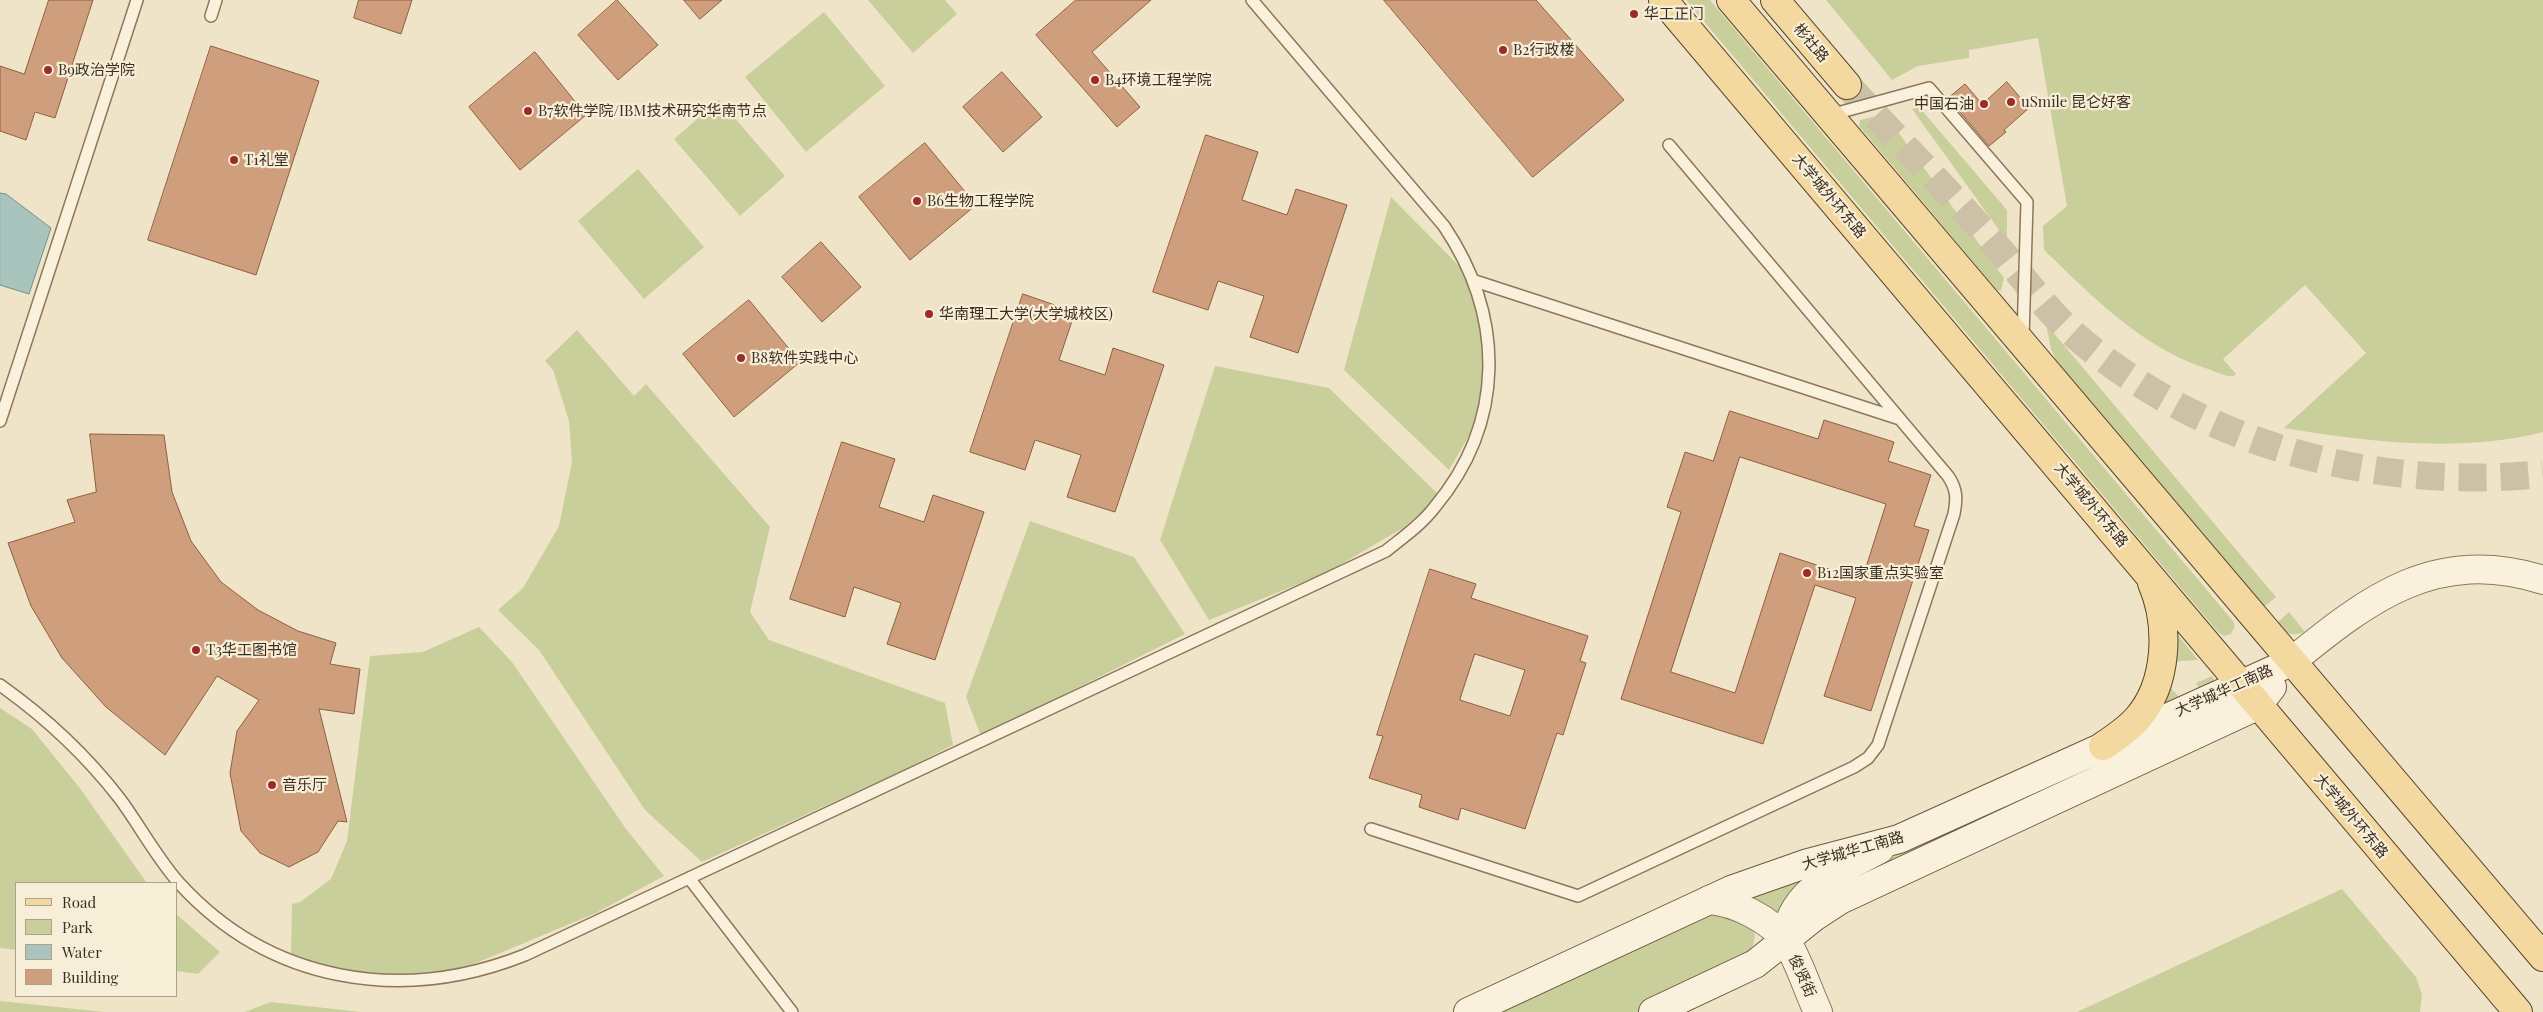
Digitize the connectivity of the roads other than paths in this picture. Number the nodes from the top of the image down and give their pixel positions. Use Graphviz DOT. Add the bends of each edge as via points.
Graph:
graph roads {
  1 [pos="136,0"];
  2 [pos="216,0"];
  3 [pos="1252,0"];
  4 [pos="1663,0"];
  5 [pos="1731,0"];
  6 [pos="1775,0"];
  7 [pos="210,16"];
  8 [pos="1847,85"];
  9 [pos="1829,115"];
  10 [pos="1669,145"];
  11 [pos="1475,281"];
  12 [pos="2023,345"];
  13 [pos="1900,419"];
  14 [pos="0,421"];
  15 [pos="2146,570"];
  16 [pos="2543,580"];
  17 [pos="2291,662"];
  18 [pos="0,685"];
  19 [pos="2239,685"];
  20 [pos="2257,706"];
  21 [pos="2103,746"];
  22 [pos="1371,829"];
  23 [pos="1900,839"];
  24 [pos="689,878"];
  25 [pos="1709,900"];
  26 [pos="1786,941"];
  27 [pos="2543,957"];
  28 [pos="792,1012"];
  29 [pos="1468,1012"];
  30 [pos="1653,1012"];
  31 [pos="1818,1012"];
  32 [pos="2518,1012"];
  1 -- 14 [label="lane"];
  2 -- 7 [label="lane"];
  3 -- 11 [label="lane" via="1444,226"];
  4 -- 15 [label="main road, 大学城外环东路"];
  5 -- 9 [label="main road"];
  6 -- 8 [label="main road, 彬社路"];
  9 -- 12 [label="main road"];
  9 -- 12 [label="lane" via="1929,88 2026,202"];
  10 -- 13 [label="lane"];
  11 -- 13 [label="lane"];
  11 -- 24 [label="lane" via="1488,336 1489,358 1485,407 1479,429 1462,468 1434,509 1386,551"];
  12 -- 17 [label="main road"];
  13 -- 22 [label="lane" via="1948,476 1957,498 1884,729 1868,758 1578,896"];
  15 -- 19 [label="main road, 大学城外环东路"];
  15 -- 21 [label="main road" via="2160,610 2163,650 2160,672 2149,703 2137,720"];
  16 -- 17 [label="main road, 大学城华工南路" via="2508,572 2478,570 2444,572 2411,581 2350,614"];
  17 -- 19 [label="main road, 大学城华工南路"];
  17 -- 20 [label="main road, 大学城华工南路"];
  17 -- 27 [label="main road"];
  18 -- 24 [label="lane" via="83,756 120,800 167,869 201,905 264,949 342,976 399,982 442,979 475,972 525,955"];
  19 -- 20 [label="main road, 大学城外环东路"];
  19 -- 21 [label="main road, 大学城华工南路"];
  20 -- 26 [label="main road, 大学城华工南路" via="1840,900"];
  20 -- 32 [label="main road, 大学城外环东路"];
  21 -- 23 [label="main road, 大学城华工南路"];
  23 -- 25 [label="main road, 大学城华工南路" via="1808,863"];
  23 -- 26 [label="main road, 俊贤街" via="1823,880 1809,891 1791,920"];
  24 -- 28 [label="lane"];
  25 -- 26 [label="main road, 俊贤街" via="1747,911"];
  25 -- 29 [label="main road, 大学城华工南路"];
  26 -- 30 [label="main road, 大学城华工南路" via="1755,964"];
  26 -- 31 [label="main road, 俊贤街"];
}
